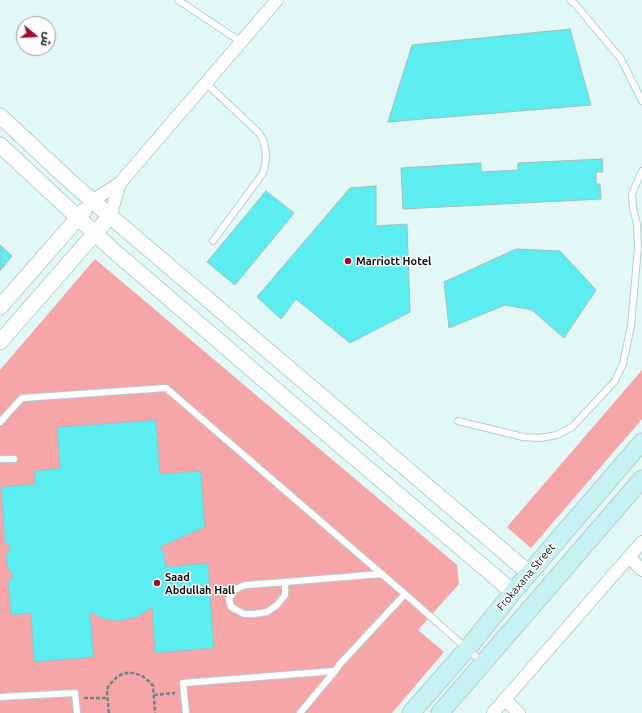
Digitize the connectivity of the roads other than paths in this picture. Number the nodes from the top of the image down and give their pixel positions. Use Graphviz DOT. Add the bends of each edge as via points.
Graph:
graph roads {
  1 [pos="178,0"];
  2 [pos="277,0"];
  3 [pos="570,0"];
  4 [pos="241,42"];
  5 [pos="206,83"];
  6 [pos="642,101"];
  7 [pos="0,116"];
  8 [pos="0,145"];
  9 [pos="642,171"];
  10 [pos="120,183"];
  11 [pos="92,201"];
  12 [pos="110,216"];
  13 [pos="78,217"];
  14 [pos="95,233"];
  15 [pos="213,241"];
  16 [pos="0,307"];
  17 [pos="0,342"];
  18 [pos="458,421"];
  19 [pos="0,422"];
  20 [pos="642,442"];
  21 [pos="0,459"];
  22 [pos="14,459"];
  23 [pos="642,479"];
  24 [pos="642,542"];
  25 [pos="629,557"];
  26 [pos="642,570"];
  27 [pos="529,573"];
  28 [pos="381,574"];
  29 [pos="285,582"];
  30 [pos="513,592"];
  31 [pos="405,594"];
  32 [pos="467,649"];
  33 [pos="483,663"];
  34 [pos="335,671"];
  35 [pos="0,697"];
  36 [pos="504,699"];
  37 [pos="77,713"];
  38 [pos="186,713"];
  39 [pos="300,713"];
  40 [pos="411,713"];
  41 [pos="440,713"];
  42 [pos="493,713"];
  43 [pos="519,713"];
  1 -- 4 [label="lane"];
  2 -- 4 [label="street"];
  3 -- 6 [label="lane" via="621,59"];
  4 -- 5 [label="street"];
  5 -- 10 [label="street"];
  5 -- 15 [label="lane" via="259,133 266,157 258,180"];
  7 -- 11 [label="street"];
  8 -- 13 [label="street"];
  9 -- 18 [label="lane" via="632,194 638,248 631,326 616,382 572,426 557,435 523,437"];
  10 -- 11 [label="street"];
  10 -- 12 [label="street"];
  11 -- 12 [label="street"];
  11 -- 13 [label="street"];
  12 -- 14 [label="street"];
  12 -- 27 [label="street"];
  13 -- 14 [label="street"];
  13 -- 16 [label="street"];
  14 -- 17 [label="street"];
  14 -- 30 [label="street"];
  19 -- 28 [label="lane" via="22,398 166,388"];
  20 -- 27 [label="main road, Frokaxana Street"];
  21 -- 22 [label="lane"];
  23 -- 33 [label="main road, Frokaxana Street"];
  24 -- 25 [label="street"];
  25 -- 26 [label="street"];
  25 -- 36 [label="street"];
  27 -- 30 [label="main road, Frokaxana Street"];
  28 -- 29 [label="lane"];
  28 -- 31 [label="lane"];
  29 -- 29 [label="lane" via="245,585 234,590 229,599 231,607 244,614 267,612 278,605 285,595"];
  30 -- 32 [label="main road, Frokaxana Street"];
  31 -- 32 [label="lane"];
  31 -- 34 [label="lane"];
  32 -- 33 [label="lane"];
  32 -- 40 [label="main road, Frokaxana Street"];
  33 -- 41 [label="main road, Frokaxana Street"];
  34 -- 38 [label="lane" via="183,683"];
  34 -- 39 [label="lane"];
  35 -- 37 [label="lane" via="75,694"];
  36 -- 42 [label="street"];
  36 -- 43 [label="street"];
}
